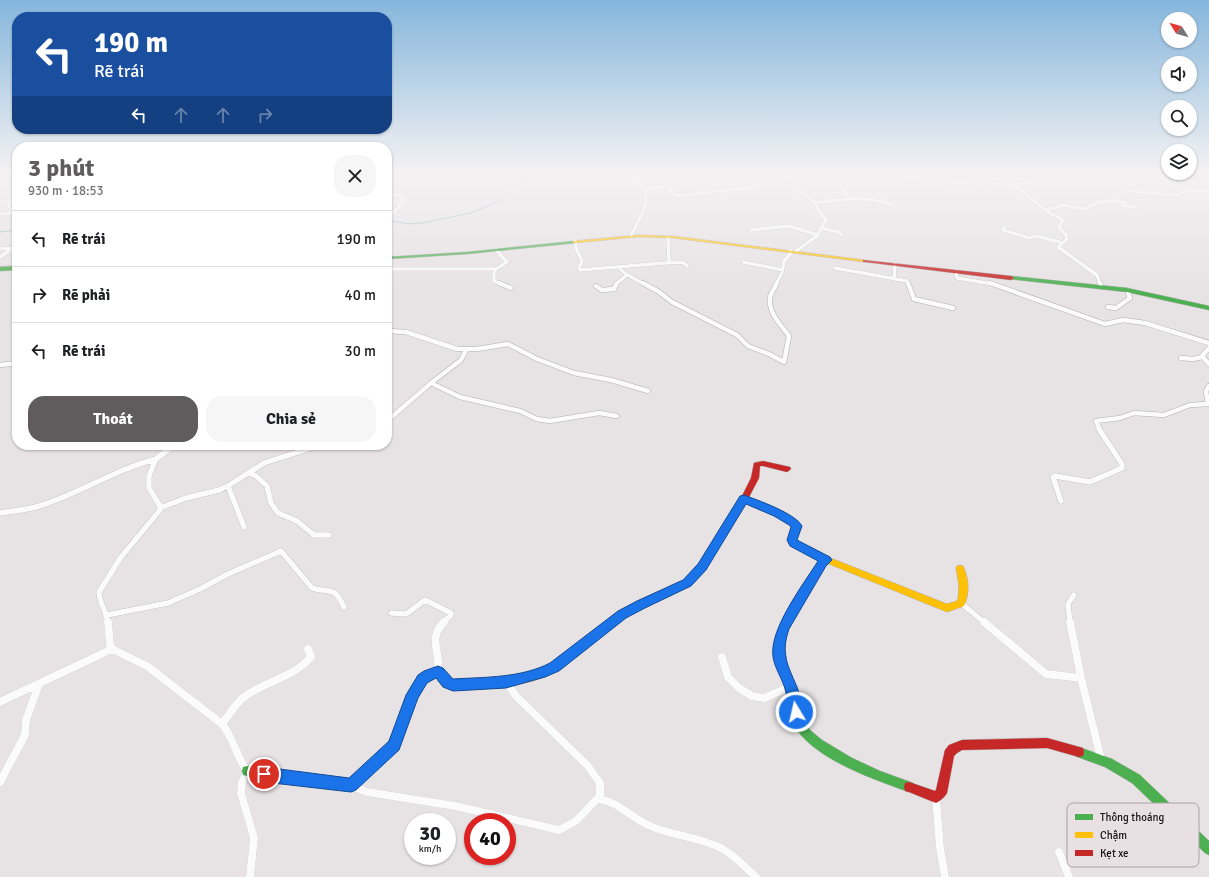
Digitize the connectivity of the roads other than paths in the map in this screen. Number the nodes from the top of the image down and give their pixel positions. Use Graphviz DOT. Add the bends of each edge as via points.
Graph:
graph roads {
  1 [pos="640,214"];
  2 [pos="821,214"];
  3 [pos="1053,214"];
  4 [pos="1005,226"];
  5 [pos="821,228"];
  6 [pos="751,230"];
  7 [pos="818,235"];
  8 [pos="842,235"];
  9 [pos="631,236"];
  10 [pos="668,237"];
  11 [pos="575,241"];
  12 [pos="1063,243"];
  13 [pos="0,248"];
  14 [pos="11,248"];
  15 [pos="496,250"];
  16 [pos="793,251"];
  17 [pos="0,257"];
  18 [pos="392,258"];
  19 [pos="669,262"];
  20 [pos="743,262"];
  21 [pos="895,264"];
  22 [pos="687,266"];
  23 [pos="618,267"];
  24 [pos="12,268"];
  25 [pos="835,268"];
  26 [pos="0,269"];
  27 [pos="392,269"];
  28 [pos="496,269"];
  29 [pos="783,270"];
  30 [pos="956,271"];
  31 [pos="627,275"];
  32 [pos="894,279"];
  33 [pos="596,286"];
  34 [pos="1101,287"];
  35 [pos="511,288"];
  36 [pos="1128,290"];
  37 [pos="953,308"];
  38 [pos="1108,308"];
  39 [pos="1209,308"];
  40 [pos="392,331"];
  41 [pos="1209,343"];
  42 [pos="1209,348"];
  43 [pos="466,350"];
  44 [pos="1202,357"];
  45 [pos="1181,358"];
  46 [pos="12,364"];
  47 [pos="1209,364"];
  48 [pos="0,365"];
  49 [pos="431,383"];
  50 [pos="1209,386"];
  51 [pos="648,391"];
  52 [pos="1207,391"];
  53 [pos="617,416"];
  54 [pos="392,417"];
  55 [pos="168,450"];
  56 [pos="303,450"];
  57 [pos="156,459"];
  58 [pos="787,469"];
  59 [pos="249,473"];
  60 [pos="228,486"];
  61 [pos="744,499"];
  62 [pos="1061,501"];
  63 [pos="160,508"];
  64 [pos="0,513"];
  65 [pos="244,527"];
  66 [pos="329,535"];
  67 [pos="826,560"];
  68 [pos="960,568"];
  69 [pos="1074,595"];
  70 [pos="961,602"];
  71 [pos="344,607"];
  72 [pos="391,613"];
  73 [pos="107,615"];
  74 [pos="112,649"];
  75 [pos="308,649"];
  76 [pos="722,657"];
  77 [pos="438,672"];
  78 [pos="1081,678"];
  79 [pos="506,682"];
  80 [pos="39,684"];
  81 [pos="790,687"];
  82 [pos="0,702"];
  83 [pos="222,724"];
  84 [pos="1101,759"];
  85 [pos="247,771"];
  86 [pos="0,782"];
  87 [pos="351,785"];
  88 [pos="936,797"];
  89 [pos="600,798"];
  90 [pos="1161,803"];
  91 [pos="1199,839"];
  92 [pos="1209,849"];
  93 [pos="1059,852"];
  94 [pos="250,877"];
  95 [pos="756,877"];
  96 [pos="945,877"];
  97 [pos="1069,877"];
  1 -- 9 [label="street"];
  2 -- 5 [label="street" via="826,220"];
  3 -- 12 [label="street" via="1063,220 1059,227 1067,239"];
  4 -- 12 [label="street" via="1003,230 1029,238 1036,236"];
  5 -- 7 [label="street"];
  5 -- 8 [label="street"];
  6 -- 7 [label="street" via="789,226"];
  7 -- 16 [label="street"];
  9 -- 10 [label="street"];
  9 -- 11 [label="street"];
  10 -- 16 [label="street"];
  10 -- 19 [label="street"];
  11 -- 15 [label="street"];
  11 -- 23 [label="street" via="582,261 579,269"];
  12 -- 34 [label="street" via="1058,246 1059,248 1097,275"];
  13 -- 14 [label="street"];
  14 -- 17 [label="street"];
  15 -- 18 [label="street"];
  15 -- 28 [label="street" via="507,262"];
  16 -- 21 [label="street"];
  16 -- 29 [label="street" via="784,260"];
  19 -- 22 [label="street" via="681,262"];
  19 -- 23 [label="street"];
  20 -- 29 [label="street"];
  21 -- 30 [label="street"];
  21 -- 32 [label="street"];
  23 -- 31 [label="street"];
  24 -- 26 [label="street"];
  25 -- 32 [label="street"];
  27 -- 28 [label="street"];
  28 -- 35 [label="street" via="494,281"];
  29 -- 31 [label="street" via="770,300 773,315 789,336 784,362 748,346 737,335 672,302"];
  30 -- 34 [label="street"];
  30 -- 41 [label="street" via="957,278 987,282 1105,324 1122,320 1141,323"];
  31 -- 33 [label="street" via="614,289 602,290"];
  32 -- 37 [label="street" via="908,282 914,299"];
  34 -- 36 [label="street"];
  36 -- 38 [label="street" via="1130,298 1116,308"];
  36 -- 39 [label="street"];
  40 -- 43 [label="street" via="406,332"];
  42 -- 44 [label="street"];
  43 -- 49 [label="street" via="461,360"];
  43 -- 51 [label="street" via="510,345 537,359 574,373"];
  44 -- 45 [label="street"];
  44 -- 47 [label="street"];
  46 -- 48 [label="street"];
  49 -- 53 [label="street" via="460,397 520,412 537,419 550,421 599,413"];
  49 -- 54 [label="street"];
  50 -- 52 [label="street"];
  52 -- 62 [label="street" via="1208,404 1188,406 1164,415 1134,413 1120,418 1096,421 1122,468 1090,482 1053,477"];
  55 -- 57 [label="street"];
  56 -- 59 [label="street" via="270,460"];
  57 -- 63 [label="street" via="149,486"];
  57 -- 64 [label="street" via="124,467 43,505"];
  58 -- 61 [label="street" via="759,464"];
  59 -- 60 [label="street"];
  59 -- 66 [label="street" via="267,486 271,504 278,513 298,521 314,535"];
  60 -- 63 [label="street"];
  60 -- 65 [label="street"];
  61 -- 67 [label="street" via="793,522 797,526 793,543"];
  61 -- 79 [label="street" via="702,567 687,583 622,615 555,667"];
  63 -- 73 [label="street" via="121,557 101,588 99,596"];
  67 -- 70 [label="street" via="943,607 952,607"];
  67 -- 81 [label="street" via="784,627 780,638 779,656"];
  68 -- 70 [label="street" via="965,589"];
  69 -- 78 [label="street" via="1068,604 1068,610"];
  70 -- 78 [label="street" via="1046,674"];
  71 -- 73 [label="street" via="335,593 312,588 281,551 168,603"];
  72 -- 77 [label="street" via="406,614 425,600 451,613 437,629 434,637 440,664"];
  73 -- 74 [label="street"];
  74 -- 80 [label="street"];
  74 -- 83 [label="street" via="147,666"];
  75 -- 83 [label="street" via="311,657 309,660 243,698"];
  76 -- 81 [label="street" via="728,677 738,688 752,696 764,698"];
  77 -- 79 [label="street" via="447,683 453,685"];
  77 -- 87 [label="street" via="428,675 418,685 404,714 394,745"];
  78 -- 84 [label="street"];
  79 -- 89 [label="street" via="517,697 587,765 600,783"];
  80 -- 82 [label="street"];
  80 -- 86 [label="street" via="26,720 25,735"];
  81 -- 88 [label="street" via="796,719 814,740 858,767"];
  83 -- 85 [label="street"];
  84 -- 88 [label="street" via="1047,743 962,745 952,749 949,754 941,793"];
  84 -- 90 [label="street" via="1124,770"];
  85 -- 87 [label="street"];
  85 -- 94 [label="street" via="241,783 241,792 242,806 253,832"];
  87 -- 89 [label="street" via="367,792 455,806 559,830 575,822 592,802"];
  88 -- 96 [label="street"];
  89 -- 95 [label="street" via="616,805 648,826 715,845 736,858"];
  91 -- 92 [label="street"];
  93 -- 97 [label="street"];
}
